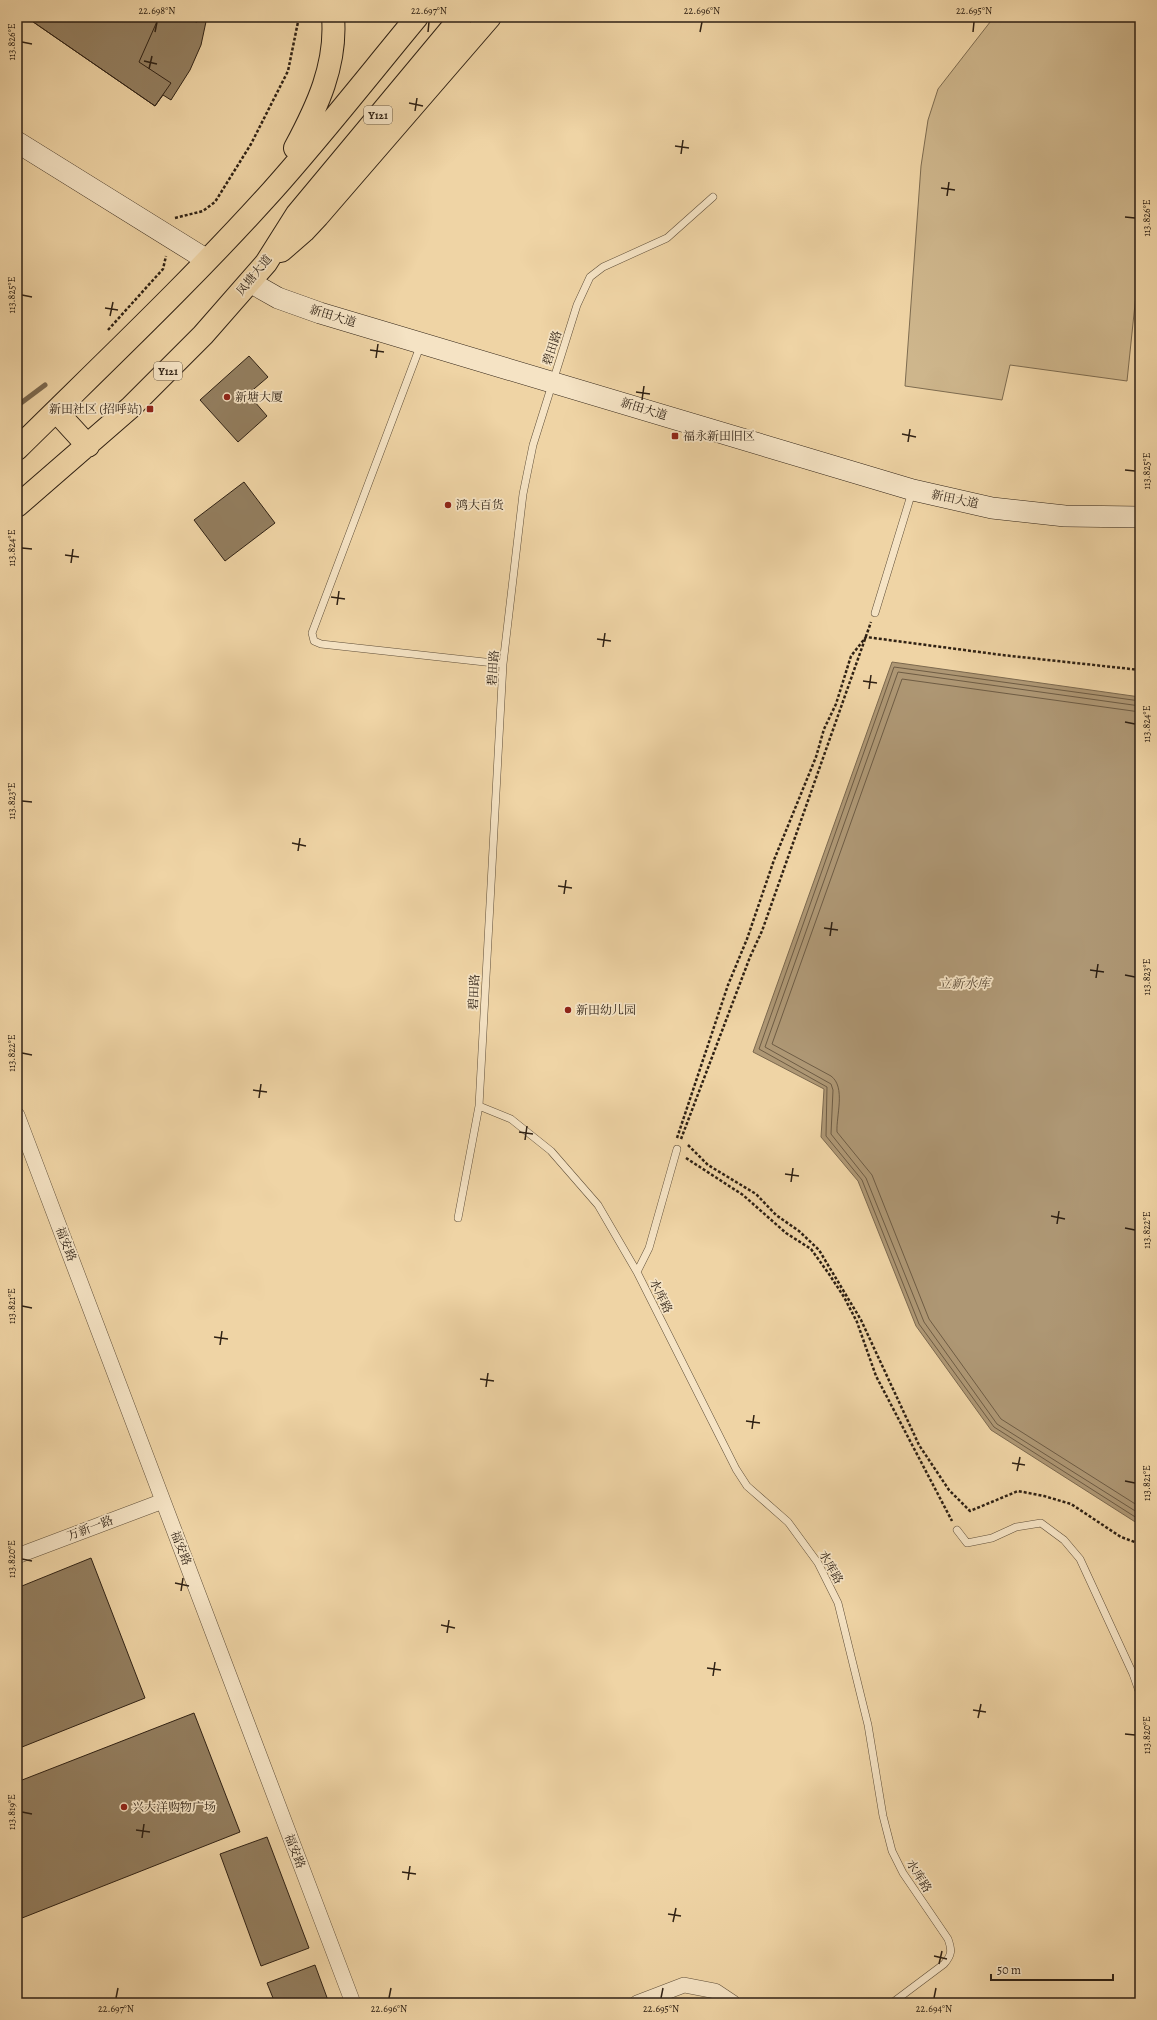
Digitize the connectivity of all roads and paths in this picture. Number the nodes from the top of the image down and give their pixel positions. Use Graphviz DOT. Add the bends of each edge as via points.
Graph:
graph roads {
  1 [pos="299,17"];
  2 [pos="333,17"];
  3 [pos="417,17"];
  4 [pos="461,17"];
  5 [pos="490,17"];
  6 [pos="17,142"];
  7 [pos="273,190"];
  8 [pos="713,197"];
  9 [pos="172,222"];
  10 [pos="167,252"];
  11 [pos="207,260"];
  12 [pos="266,262"];
  13 [pos="250,282"];
  14 [pos="108,331"];
  15 [pos="421,343"];
  16 [pos="553,382"];
  17 [pos="56,411"];
  18 [pos="88,446"];
  19 [pos="17,449"];
  20 [pos="913,490"];
  21 [pos="17,506"];
  22 [pos="1140,517"];
  23 [pos="875,613"];
  24 [pos="866,637"];
  25 [pos="503,664"];
  26 [pos="1140,670"];
  27 [pos="479,1106"];
  28 [pos="17,1115"];
  29 [pos="681,1141"];
  30 [pos="677,1149"];
  31 [pos="458,1218"];
  32 [pos="637,1272"];
  33 [pos="163,1501"];
  34 [pos="957,1530"];
  35 [pos="1140,1544"];
  36 [pos="17,1556"];
  37 [pos="1140,1694"];
  38 [pos="353,2003"];
  39 [pos="638,2003"];
  40 [pos="733,2003"];
  41 [pos="892,2003"];
  1 -- 9 [label="path" via="288,71 251,144 215,202 203,211 175,217"];
  2 -- 7 [label="main road" via="333,48 321,95"];
  3 -- 7 [label="main road, Y121"];
  4 -- 12 [label="main road, 凤塘大道 / Y121" via="297,214"];
  5 -- 12 [label="main road" via="318,216 289,245"];
  6 -- 11 [label="street"];
  7 -- 11 [label="main road, Y121"];
  8 -- 16 [label="lane, 碧田路" via="667,238 603,267 590,277 577,305"];
  10 -- 14 [label="path" via="163,269"];
  11 -- 17 [label="main road, Y121"];
  12 -- 13 [label="main road, 凤塘大道 / Y121"];
  13 -- 15 [label="street, 新田大道" via="298,306"];
  13 -- 18 [label="main road, 凤塘大道 / Y121" via="168,371"];
  15 -- 16 [label="street, 新田大道"];
  15 -- 25 [label="lane" via="312,633 314,641 321,644"];
  16 -- 20 [label="street, 新田大道"];
  16 -- 25 [label="lane, 碧田路" via="533,445 523,494"];
  17 -- 18 [label="main road"];
  17 -- 19 [label="main road, Y121"];
  18 -- 21 [label="main road, 凤塘大道 / Y121"];
  20 -- 22 [label="street, 新田大道" via="992,508 1065,516"];
  20 -- 23 [label="lane"];
  23 -- 24 [label="path"];
  24 -- 26 [label="path" via="1002,656"];
  24 -- 29 [label="path" via="762,932 750,957"];
  24 -- 29 [label="path" via="851,656 836,704 824,729 816,757 774,860 728,985 677,1137"];
  25 -- 27 [label="lane, 碧田路"];
  27 -- 31 [label="lane, 碧田路"];
  27 -- 32 [label="lane" via="511,1118 551,1151 598,1205"];
  28 -- 33 [label="street, 福安路"];
  29 -- 30 [label="path"];
  29 -- 35 [label="path" via="690,1146 708,1165 756,1194 776,1215 799,1231 819,1250 861,1320 919,1445 949,1490 970,1511 1018,1491 1044,1496 1071,1504 1121,1537"];
  30 -- 32 [label="lane, 水库路" via="649,1248"];
  30 -- 34 [label="path" via="691,1162 743,1195 786,1233 811,1249 825,1268 847,1304 876,1376"];
  32 -- 41 [label="lane, 水库路" via="736,1469 747,1486 788,1522 818,1563 838,1603 867,1718 883,1816 892,1851 903,1873 948,1939 952,1950 950,1958 944,1964"];
  33 -- 36 [label="street, 万新一路"];
  33 -- 38 [label="street, 福安路"];
  34 -- 37 [label="lane" via="967,1543 992,1538 1016,1527 1041,1523 1064,1540 1080,1558"];
  39 -- 40 [label="street" via="684,1985 715,1991"];
}
